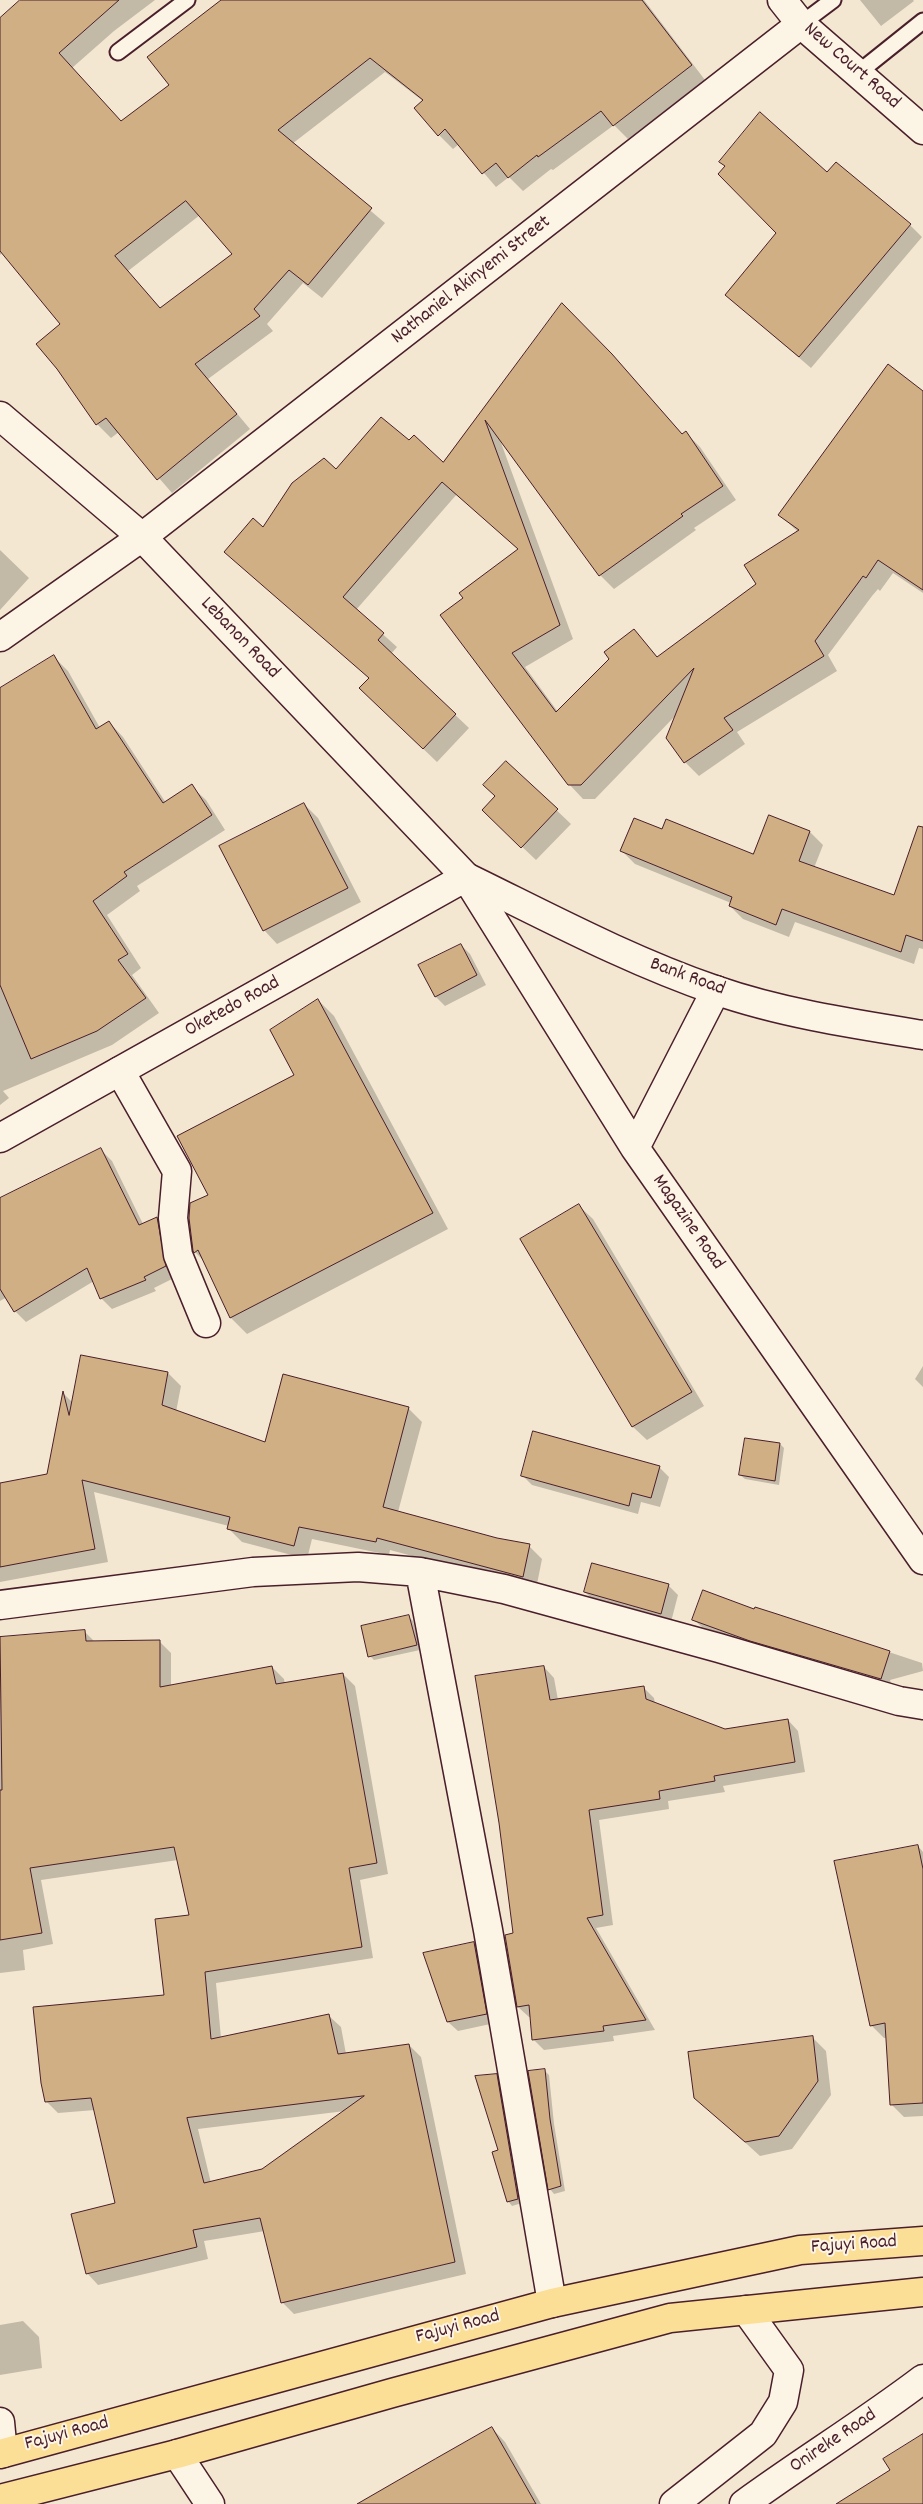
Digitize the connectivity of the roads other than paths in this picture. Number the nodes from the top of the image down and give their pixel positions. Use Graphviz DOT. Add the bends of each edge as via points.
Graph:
graph roads {
  1 [pos="187,0"];
  2 [pos="782,0"];
  3 [pos="833,0"];
  4 [pos="923,21"];
  5 [pos="801,24"];
  6 [pos="118,52"];
  7 [pos="858,73"];
  8 [pos="923,130"];
  9 [pos="0,416"];
  10 [pos="142,537"];
  11 [pos="0,637"];
  12 [pos="466,877"];
  13 [pos="716,990"];
  14 [pos="923,1035"];
  15 [pos="120,1071"];
  16 [pos="0,1138"];
  17 [pos="635,1148"];
  18 [pos="206,1323"];
  19 [pos="923,1560"];
  20 [pos="420,1572"];
  21 [pos="0,1605"];
  22 [pos="923,1705"];
  23 [pos="923,2241"];
  24 [pos="923,2292"];
  25 [pos="552,2302"];
  26 [pos="746,2310"];
  27 [pos="923,2379"];
  28 [pos="0,2422"];
  29 [pos="1,2453"];
  30 [pos="177,2454"];
  31 [pos="0,2499"];
  32 [pos="210,2504"];
  33 [pos="674,2504"];
  34 [pos="744,2504"];
  1 -- 6 [label="lane"];
  2 -- 5 [label="street, New Court Road"];
  3 -- 5 [label="lane"];
  4 -- 7 [label="lane"];
  5 -- 7 [label="street, New Court Road"];
  5 -- 10 [label="street, Nathaniel Akinyemi Street"];
  7 -- 8 [label="street, New Court Road"];
  9 -- 10 [label="street, Lebanon Road"];
  10 -- 11 [label="street, Nathaniel Akinyemi Street"];
  10 -- 12 [label="street, Lebanon Road"];
  12 -- 13 [label="street, Bank Road" via="626,956"];
  12 -- 15 [label="street, Oketedo Road"];
  12 -- 17 [label="street, Magazine Road"];
  13 -- 14 [label="street, Bank Road" via="836,1022"];
  13 -- 17 [label="street"];
  15 -- 16 [label="street, Oketedo Road"];
  15 -- 18 [label="street" via="177,1171 173,1218 178,1255"];
  17 -- 19 [label="street, Magazine Road"];
  20 -- 21 [label="street" via="358,1567 252,1572"];
  20 -- 22 [label="street" via="504,1588 899,1702"];
  20 -- 25 [label="street" via="488,1930"];
  23 -- 25 [label="highway, Fajuyi Road" via="800,2250"];
  24 -- 26 [label="highway"];
  25 -- 29 [label="highway, Fajuyi Road"];
  26 -- 30 [label="highway" via="670,2318 392,2392"];
  26 -- 33 [label="street" via="789,2370 783,2402 762,2434"];
  27 -- 34 [label="street, Onireke Road"];
  28 -- 29 [label="street"];
  30 -- 31 [label="highway"];
  30 -- 32 [label="street"];
}
